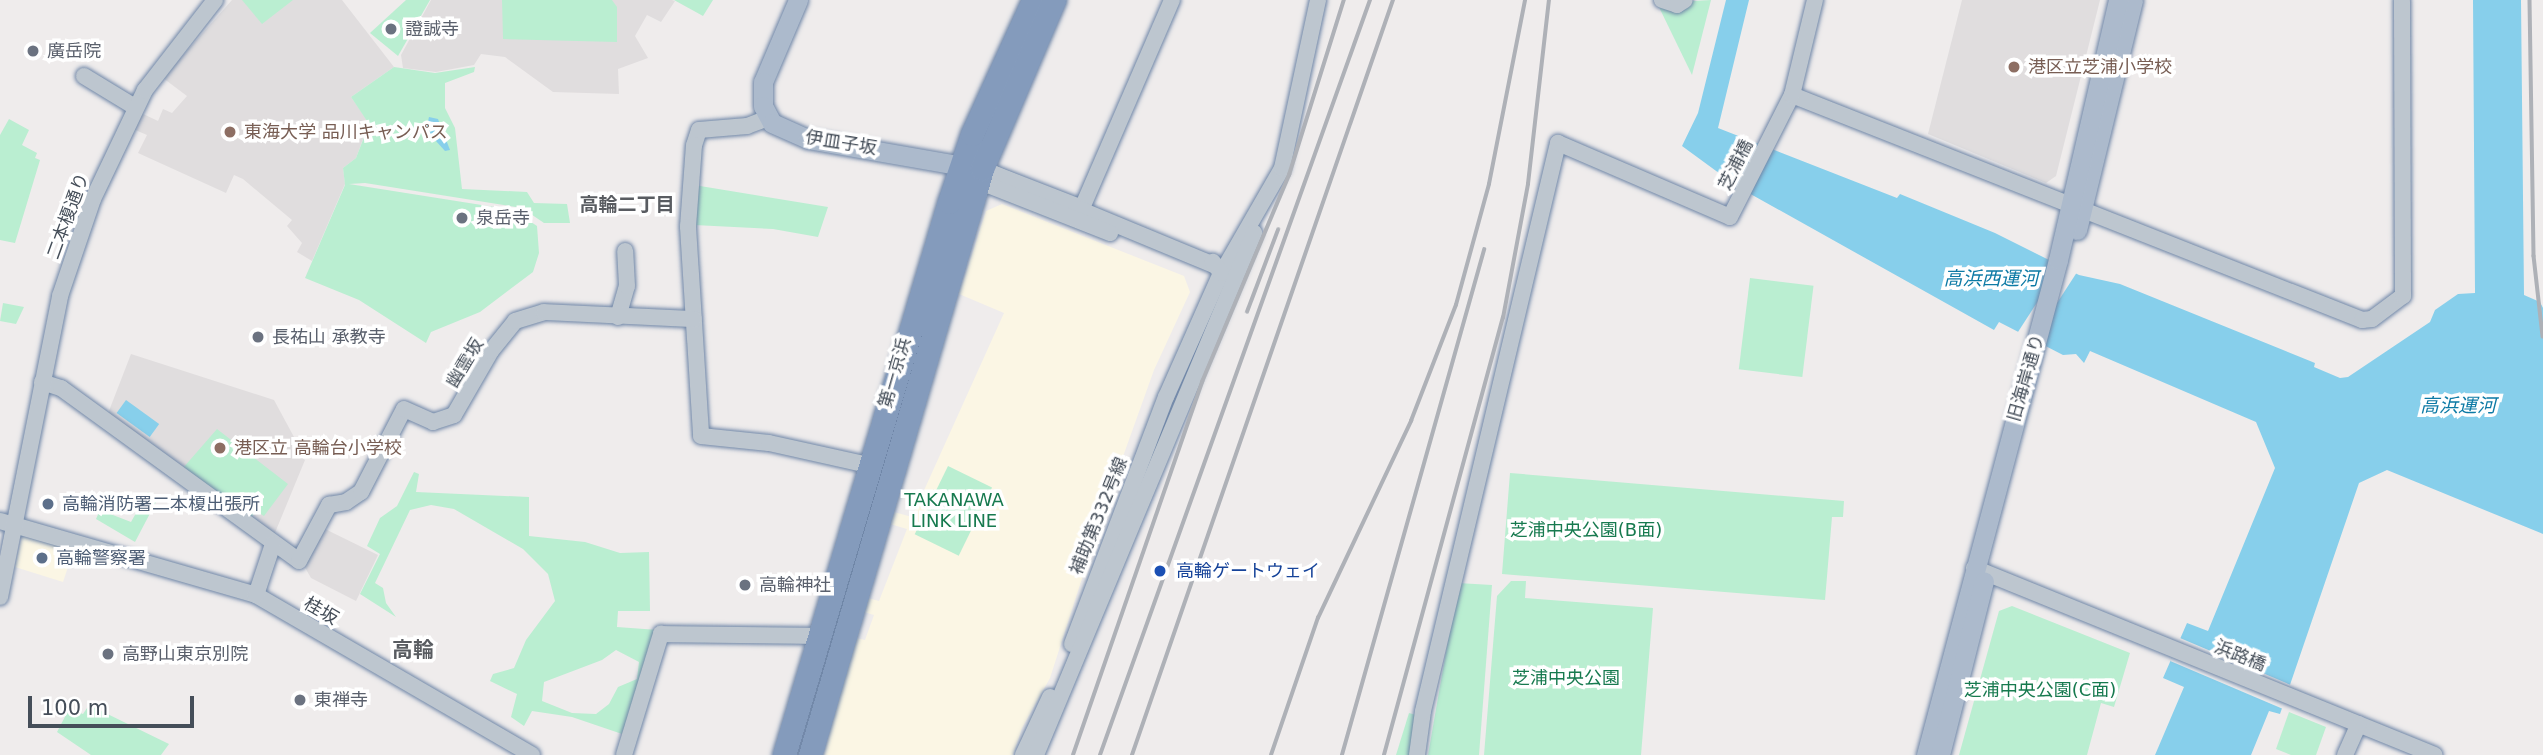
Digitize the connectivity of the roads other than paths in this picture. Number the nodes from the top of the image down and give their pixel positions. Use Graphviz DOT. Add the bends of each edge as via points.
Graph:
graph roads {
  1 [pos="215,0"];
  2 [pos="798,0"];
  3 [pos="1033,0"];
  4 [pos="1054,0"];
  5 [pos="1172,0"];
  6 [pos="1320,0"];
  7 [pos="1662,0"];
  8 [pos="1685,0"];
  9 [pos="1815,0"];
  10 [pos="2118,0"];
  11 [pos="2133,0"];
  12 [pos="2402,0"];
  13 [pos="84,76"];
  14 [pos="1792,95"];
  15 [pos="135,107"];
  16 [pos="768,118"];
  17 [pos="1282,168"];
  18 [pos="974,172"];
  19 [pos="2076,206"];
  20 [pos="625,251"];
  21 [pos="618,317"];
  22 [pos="694,318"];
  23 [pos="42,382"];
  24 [pos="868,466"];
  25 [pos="7,522"];
  26 [pos="273,544"];
  27 [pos="1980,571"];
  28 [pos="256,595"];
  29 [pos="0,597"];
  30 [pos="817,636"];
  31 [pos="2359,724"];
  32 [pos="2412,751"];
  33 [pos="532,755"];
  34 [pos="624,755"];
  35 [pos="784,755"];
  36 [pos="810,755"];
  37 [pos="1023,755"];
  38 [pos="1036,755"];
  39 [pos="1417,755"];
  40 [pos="1926,755"];
  41 [pos="1940,755"];
  42 [pos="2345,755"];
  43 [pos="2435,755"];
  1 -- 15 [label="street, 二本榎通り"];
  2 -- 16 [label="main road" via="763,82 761,96"];
  3 -- 18 [label="highway, 第一京浜"];
  4 -- 18 [label="highway, 第一京浜"];
  5 -- 18 [label="street" via="1082,208"];
  6 -- 17 [label="street" via="1318,43"];
  7 -- 8 [label="street" via="1677,5"];
  9 -- 14 [label="street, 芝浦橋"];
  10 -- 19 [label="main road, 旧海岸通り"];
  11 -- 19 [label="main road, 旧海岸通り"];
  12 -- 19 [label="street" via="2403,296 2396,305 2372,320 2362,320"];
  13 -- 15 [label="street"];
  14 -- 19 [label="street"];
  14 -- 39 [label="street, 芝浦橋" via="1730,217 1558,143 1423,711"];
  15 -- 23 [label="street, 二本榎通り" via="96,192 60,296"];
  16 -- 18 [label="main road, 伊皿子坂" via="798,137"];
  16 -- 22 [label="street" via="747,126 699,130 688,185"];
  17 -- 18 [label="street" via="1224,269"];
  17 -- 38 [label="street"];
  18 -- 24 [label="highway, 第一京浜"];
  18 -- 36 [label="highway, 第一京浜"];
  18 -- 37 [label="street, 補助第332号線" via="1206,257 1221,273 1101,559 1061,678"];
  19 -- 27 [label="main road, 旧海岸通り"];
  20 -- 21 [label="street" via="627,286"];
  21 -- 22 [label="street, 幽霊坂"];
  21 -- 26 [label="street, 幽霊坂" via="544,312 515,321 491,351 454,415 433,422 404,409 360,492 346,502 329,505 299,561"];
  22 -- 24 [label="street" via="701,436 769,443"];
  23 -- 25 [label="street, 二本榎通り" via="18,501"];
  23 -- 26 [label="street" via="61,388"];
  24 -- 30 [label="highway, 第一京浜"];
  25 -- 28 [label="street, 桂坂"];
  25 -- 29 [label="street"];
  26 -- 28 [label="street"];
  27 -- 31 [label="street, 浜路橋"];
  27 -- 40 [label="main road, 旧海岸通り"];
  27 -- 41 [label="main road, 旧海岸通り"];
  28 -- 33 [label="street, 桂坂"];
  30 -- 34 [label="street" via="661,634"];
  30 -- 35 [label="highway, 第一京浜"];
  31 -- 32 [label="street, 浜路橋"];
  31 -- 42 [label="street"];
  32 -- 43 [label="street, 浜路橋"];
}
